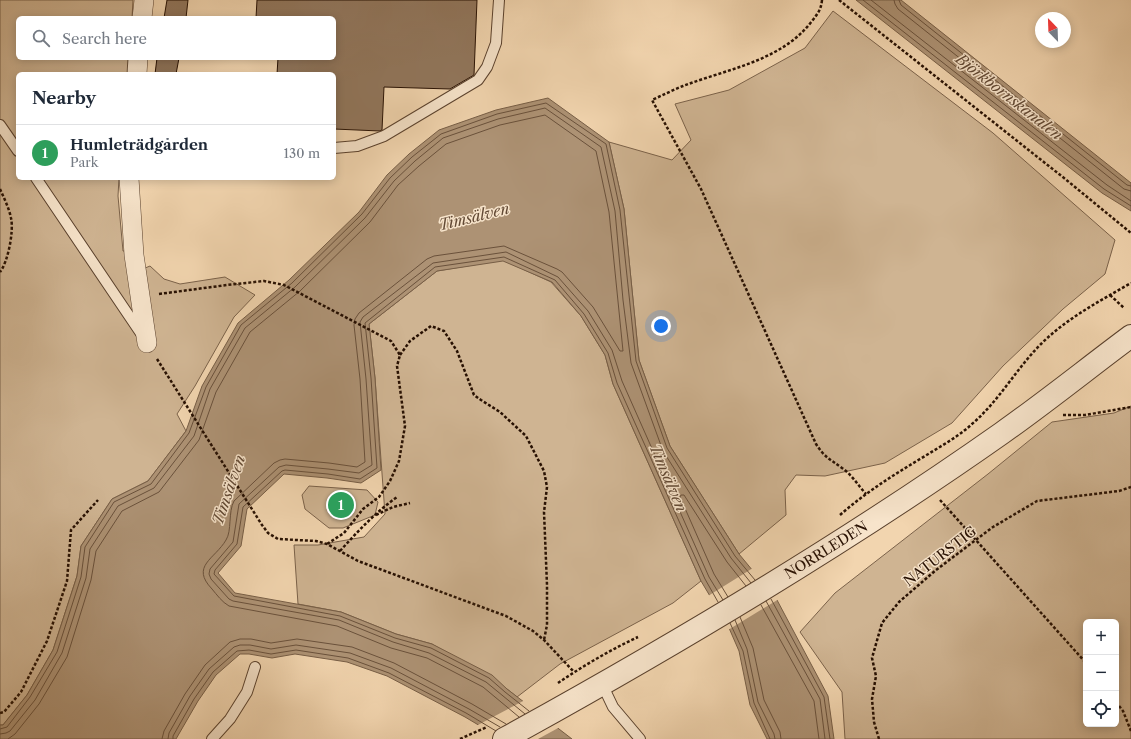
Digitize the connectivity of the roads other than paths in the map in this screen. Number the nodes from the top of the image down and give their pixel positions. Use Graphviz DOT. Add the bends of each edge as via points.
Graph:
graph roads {
  1 [pos="144,0"];
  2 [pos="499,0"];
  3 [pos="142,16"];
  4 [pos="138,60"];
  5 [pos="136,72"];
  6 [pos="0,125"];
  7 [pos="16,148"];
  8 [pos="336,148"];
  9 [pos="37,180"];
  10 [pos="129,180"];
  11 [pos="1131,336"];
  12 [pos="147,343"];
  13 [pos="255,668"];
  14 [pos="602,684"];
  15 [pos="212,739"];
  16 [pos="504,739"];
  17 [pos="640,739"];
  1 -- 3 [label="street"];
  2 -- 8 [label="lane" via="496,43 487,67 478,80 384,136 357,146"];
  4 -- 5 [label="street"];
  6 -- 7 [label="lane"];
  9 -- 12 [label="lane"];
  10 -- 12 [label="street" via="134,255"];
  11 -- 14 [label="street, NORRLEDEN" via="1027,415 926,485 788,574"];
  13 -- 15 [label="lane" via="247,692 230,719"];
  14 -- 16 [label="street, NORRLEDEN"];
  14 -- 17 [label="lane" via="613,707"];
}
